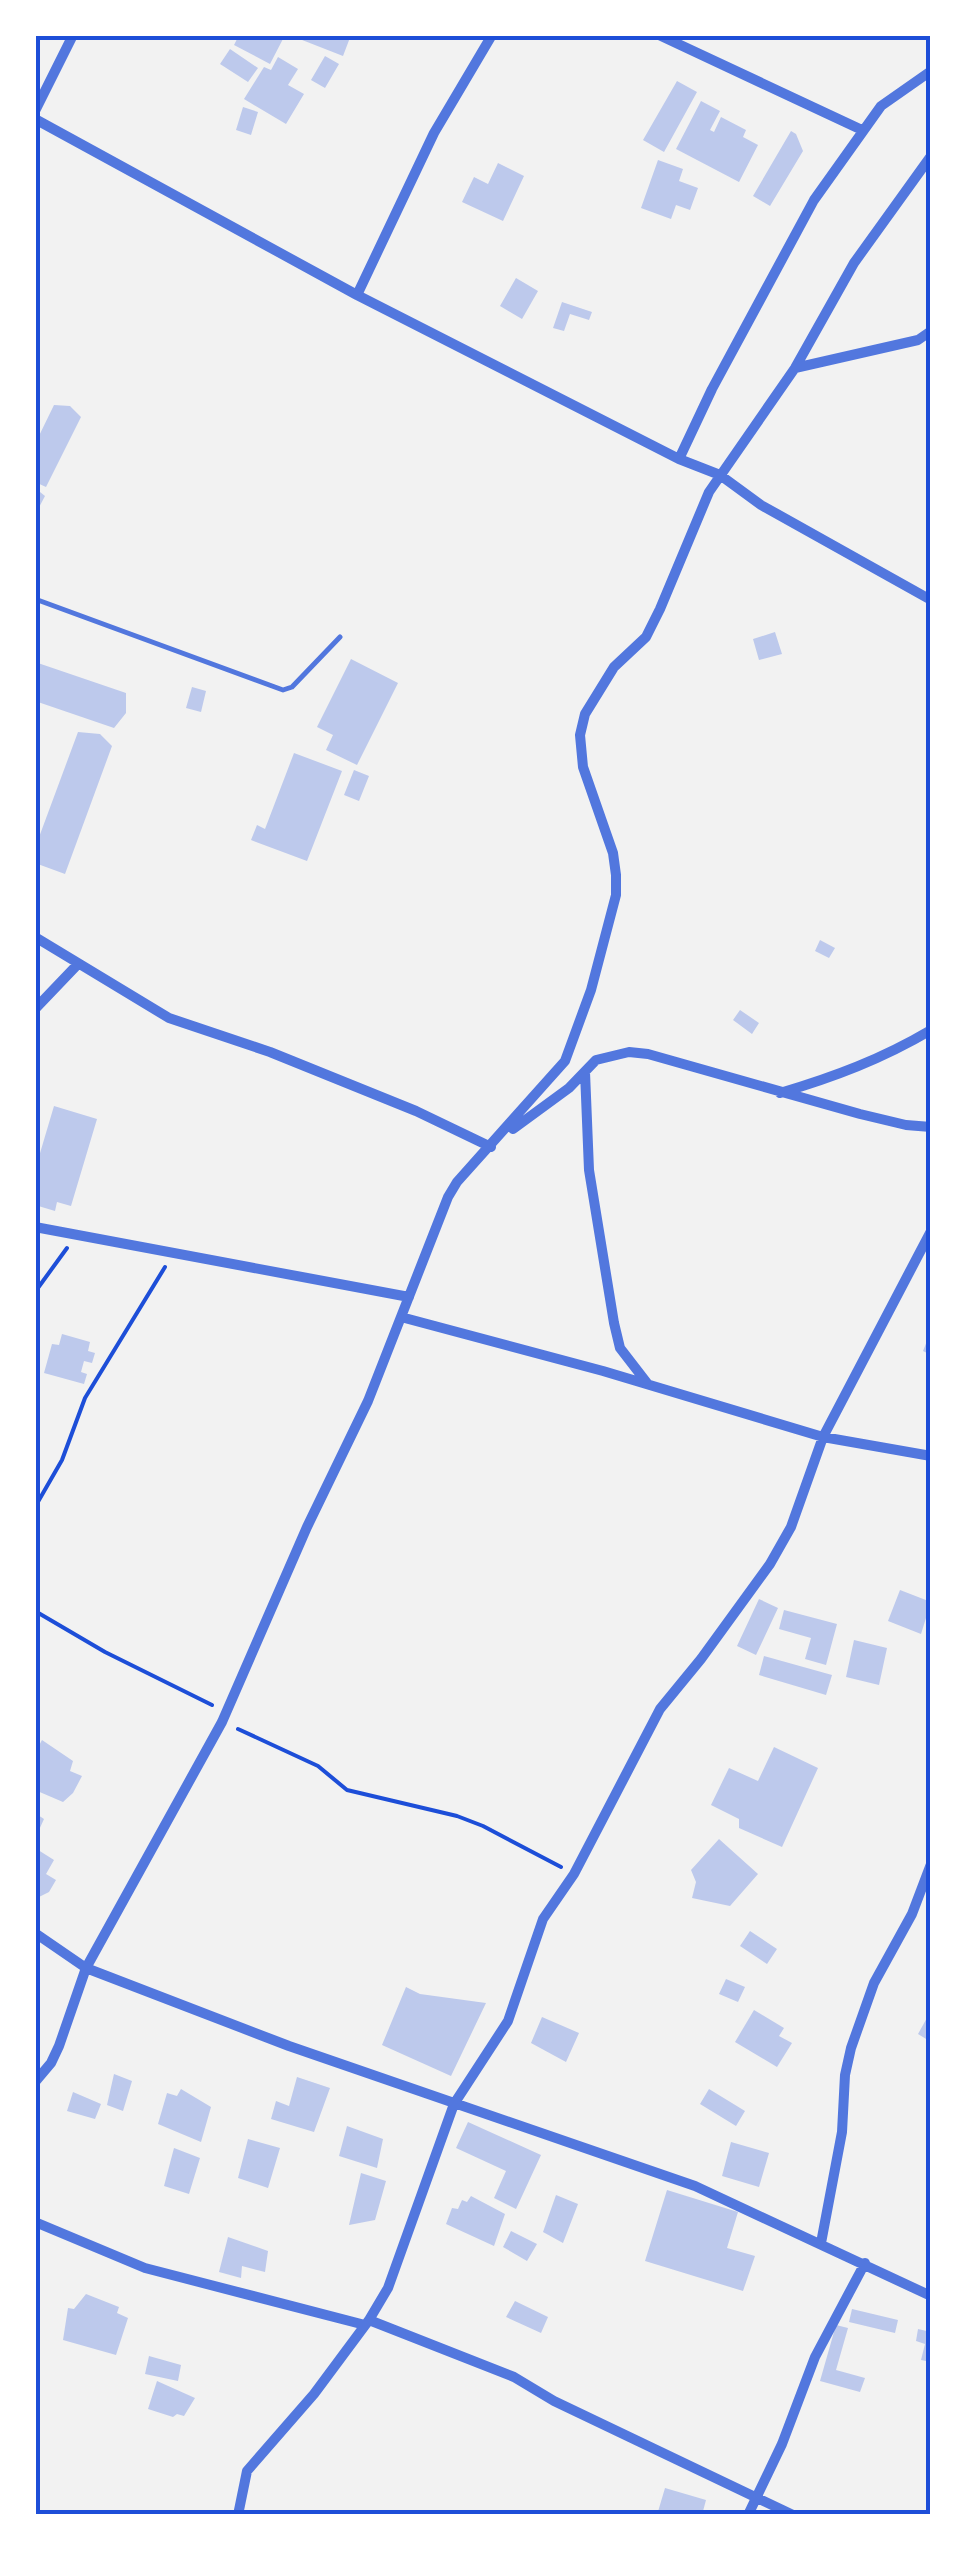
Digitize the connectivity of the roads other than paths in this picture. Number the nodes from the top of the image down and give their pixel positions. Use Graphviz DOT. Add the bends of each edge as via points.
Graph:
graph roads {
  1 [pos="72,35"];
  2 [pos="492,35"];
  3 [pos="659,35"];
  4 [pos="931,71"];
  5 [pos="35,115"];
  6 [pos="862,130"];
  7 [pos="931,156"];
  8 [pos="357,295"];
  9 [pos="931,331"];
  10 [pos="794,368"];
  11 [pos="679,460"];
  12 [pos="720,476"];
  13 [pos="35,599"];
  14 [pos="931,600"];
  15 [pos="340,637"];
  16 [pos="35,937"];
  17 [pos="78,964"];
  18 [pos="35,1009"];
  19 [pos="931,1030"];
  20 [pos="585,1072"];
  21 [pos="779,1093"];
  22 [pos="931,1127"];
  23 [pos="493,1145"];
  24 [pos="35,1227"];
  25 [pos="931,1232"];
  26 [pos="409,1297"];
  27 [pos="402,1316"];
  28 [pos="648,1384"];
  29 [pos="823,1437"];
  30 [pos="931,1456"];
  31 [pos="931,1864"];
  32 [pos="35,1933"];
  33 [pos="86,1968"];
  34 [pos="35,2082"];
  35 [pos="454,2104"];
  36 [pos="35,2222"];
  37 [pos="821,2243"];
  38 [pos="865,2264"];
  39 [pos="931,2296"];
  40 [pos="367,2322"];
  41 [pos="758,2498"];
  42 [pos="238,2515"];
  43 [pos="748,2515"];
  44 [pos="793,2515"];
  1 -- 5 [label="street"];
  2 -- 8 [label="street" via="434,132"];
  3 -- 6 [label="street"];
  4 -- 6 [label="street" via="881,106"];
  5 -- 8 [label="street"];
  6 -- 11 [label="street" via="814,200"];
  7 -- 10 [label="street" via="854,263"];
  8 -- 11 [label="street"];
  9 -- 10 [label="street" via="918,340"];
  10 -- 12 [label="street"];
  11 -- 12 [label="street"];
  12 -- 14 [label="street"];
  12 -- 23 [label="street" via="646,637 614,668 585,714 583,767 612,852 616,895 566,1060"];
  13 -- 15 [label="lane" via="282,690 292,688"];
  16 -- 17 [label="street"];
  17 -- 18 [label="street"];
  17 -- 23 [label="street" via="190,1028 270,1052"];
  19 -- 21 [label="street" via="840,1076"];
  20 -- 21 [label="street" via="610,1055 648,1054"];
  20 -- 23 [label="street"];
  20 -- 28 [label="street" via="589,1170 614,1324 620,1348"];
  21 -- 22 [label="street"];
  23 -- 26 [label="street" via="448,1198"];
  24 -- 26 [label="street"];
  25 -- 29 [label="street"];
  26 -- 27 [label="street"];
  27 -- 28 [label="street"];
  27 -- 33 [label="street" via="224,1717"];
  28 -- 29 [label="street"];
  29 -- 30 [label="street"];
  29 -- 35 [label="street" via="792,1527 660,1709 544,1919 508,2021"];
  31 -- 37 [label="street" via="851,2048"];
  32 -- 33 [label="street"];
  33 -- 34 [label="street" via="59,2046"];
  33 -- 35 [label="street"];
  35 -- 37 [label="street" via="695,2186"];
  35 -- 40 [label="street" via="388,2288"];
  36 -- 40 [label="street" via="144,2268"];
  37 -- 38 [label="street"];
  38 -- 39 [label="street"];
  38 -- 41 [label="street" via="815,2357"];
  40 -- 41 [label="street" via="514,2376 554,2402"];
  40 -- 42 [label="street" via="247,2471"];
  41 -- 43 [label="street"];
  41 -- 44 [label="street"];
}
